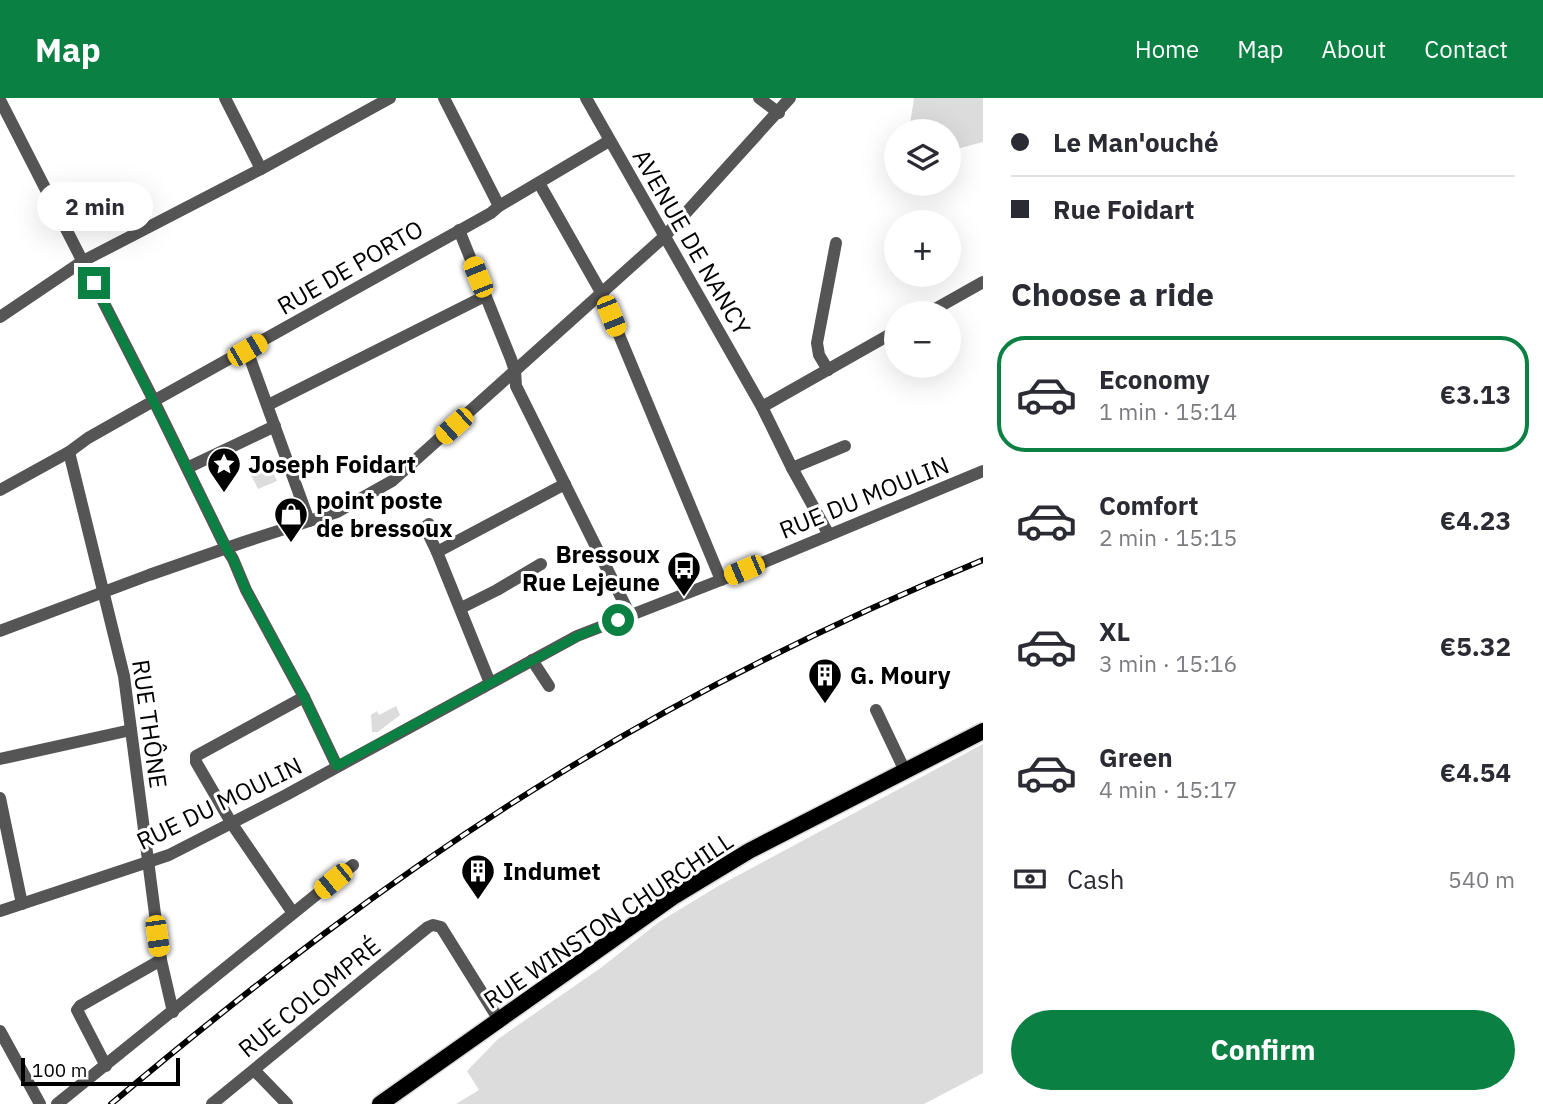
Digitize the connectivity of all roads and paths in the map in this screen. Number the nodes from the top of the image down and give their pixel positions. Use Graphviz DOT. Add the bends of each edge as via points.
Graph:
graph roads {
  1 [pos="225,98"];
  2 [pos="390,98"];
  3 [pos="444,98"];
  4 [pos="586,98"];
  5 [pos="759,98"];
  6 [pos="790,98"];
  7 [pos="0,100"];
  8 [pos="779,113"];
  9 [pos="609,141"];
  10 [pos="261,169"];
  11 [pos="539,183"];
  12 [pos="499,206"];
  13 [pos="458,230"];
  14 [pos="665,236"];
  15 [pos="836,243"];
  16 [pos="82,261"];
  17 [pos="983,282"];
  18 [pos="601,294"];
  19 [pos="485,296"];
  20 [pos="949,301"];
  21 [pos="0,317"];
  22 [pos="884,338"];
  23 [pos="247,350"];
  24 [pos="828,370"];
  25 [pos="515,371"];
  26 [pos="153,401"];
  27 [pos="268,405"];
  28 [pos="762,407"];
  29 [pos="275,426"];
  30 [pos="845,446"];
  31 [pos="69,452"];
  32 [pos="187,468"];
  33 [pos="792,468"];
  34 [pos="983,471"];
  35 [pos="565,484"];
  36 [pos="0,490"];
  37 [pos="310,521"];
  38 [pos="429,524"];
  39 [pos="829,535"];
  40 [pos="226,548"];
  41 [pos="437,552"];
  42 [pos="541,564"];
  43 [pos="721,580"];
  44 [pos="104,593"];
  45 [pos="461,608"];
  46 [pos="630,615"];
  47 [pos="0,631"];
  48 [pos="532,660"];
  49 [pos="490,683"];
  50 [pos="549,686"];
  51 [pos="304,697"];
  52 [pos="876,710"];
  53 [pos="131,730"];
  54 [pos="983,731"];
  55 [pos="0,759"];
  56 [pos="337,766"];
  57 [pos="905,771"];
  58 [pos="0,798"];
  59 [pos="232,824"];
  60 [pos="147,863"];
  61 [pos="353,866"];
  62 [pos="22,904"];
  63 [pos="0,911"];
  64 [pos="293,913"];
  65 [pos="161,960"];
  66 [pos="173,1012"];
  67 [pos="499,1020"];
  68 [pos="0,1031"];
  69 [pos="106,1066"];
  70 [pos="254,1070"];
  71 [pos="40,1104"];
  72 [pos="57,1104"];
  73 [pos="212,1104"];
  74 [pos="287,1104"];
  75 [pos="380,1104"];
  1 -- 10 [label="street"];
  2 -- 10 [label="street"];
  3 -- 12 [label="street"];
  4 -- 9 [label="street, AVENUE DE NANCY"];
  5 -- 8 [label="street"];
  6 -- 8 [label="street"];
  7 -- 16 [label="street"];
  8 -- 14 [label="street"];
  9 -- 11 [label="street, RUE DE PORTO"];
  9 -- 14 [label="street, AVENUE DE NANCY"];
  10 -- 16 [label="street"];
  11 -- 12 [label="street, RUE DE PORTO"];
  11 -- 18 [label="street"];
  12 -- 13 [label="street, RUE DE PORTO"];
  13 -- 19 [label="street"];
  13 -- 23 [label="street, RUE DE PORTO"];
  14 -- 18 [label="street"];
  14 -- 28 [label="street, AVENUE DE NANCY"];
  15 -- 24 [label="street" via="817,343"];
  16 -- 21 [label="street"];
  16 -- 26 [label="street"];
  17 -- 20 [label="street"];
  18 -- 25 [label="street"];
  18 -- 43 [label="street"];
  19 -- 25 [label="street"];
  19 -- 27 [label="street"];
  22 -- 24 [label="street"];
  23 -- 26 [label="street, RUE DE PORTO"];
  23 -- 27 [label="street"];
  24 -- 28 [label="street"];
  25 -- 35 [label="street" via="516,386"];
  25 -- 37 [label="street" via="393,481 354,504"];
  26 -- 31 [label="street, RUE DE PORTO"];
  26 -- 32 [label="street"];
  27 -- 29 [label="street"];
  28 -- 33 [label="street, AVENUE DE NANCY"];
  29 -- 32 [label="street"];
  29 -- 37 [label="street"];
  30 -- 33 [label="street"];
  31 -- 36 [label="street, RUE DE PORTO"];
  31 -- 44 [label="street, RUE THÔNE"];
  32 -- 40 [label="street"];
  33 -- 39 [label="street, AVENUE DE NANCY"];
  34 -- 39 [label="street, RUE DU MOULIN"];
  35 -- 41 [label="street"];
  35 -- 46 [label="street"];
  37 -- 40 [label="street"];
  38 -- 41 [label="street" via="425,527"];
  39 -- 43 [label="street, RUE DU MOULIN"];
  40 -- 44 [label="street"];
  40 -- 51 [label="street"];
  41 -- 45 [label="street"];
  42 -- 45 [label="street"];
  43 -- 46 [label="street, RUE DU MOULIN"];
  44 -- 47 [label="street"];
  44 -- 53 [label="street, RUE THÔNE" via="124,676"];
  45 -- 49 [label="street"];
  46 -- 48 [label="street, RUE DU MOULIN"];
  48 -- 49 [label="street, RUE DU MOULIN"];
  48 -- 50 [label="street"];
  49 -- 56 [label="street, RUE DU MOULIN"];
  51 -- 56 [label="street"];
  51 -- 59 [label="street" via="197,757"];
  52 -- 57 [label="street"];
  53 -- 55 [label="street"];
  53 -- 60 [label="street, RUE THÔNE"];
  54 -- 57 [label="main road, RUE WINSTON CHURCHILL"];
  56 -- 59 [label="street, RUE DU MOULIN"];
  57 -- 67 [label="main road, RUE WINSTON CHURCHILL" via="749,851 673,897"];
  58 -- 62 [label="street"];
  59 -- 60 [label="street, RUE DU MOULIN"];
  59 -- 64 [label="street"];
  60 -- 62 [label="street, RUE DU MOULIN"];
  60 -- 65 [label="street, RUE THÔNE"];
  61 -- 64 [label="street"];
  62 -- 63 [label="street, RUE DU MOULIN"];
  64 -- 66 [label="street"];
  65 -- 66 [label="street, RUE THÔNE"];
  65 -- 69 [label="street" via="77,1010"];
  66 -- 69 [label="street"];
  67 -- 70 [label="street, RUE COLOMPRÉ" via="441,927 433,925"];
  67 -- 75 [label="main road, RUE WINSTON CHURCHILL"];
  68 -- 71 [label="street"];
  69 -- 72 [label="street"];
  70 -- 73 [label="street, RUE COLOMPRÉ"];
  70 -- 74 [label="street"];
}
